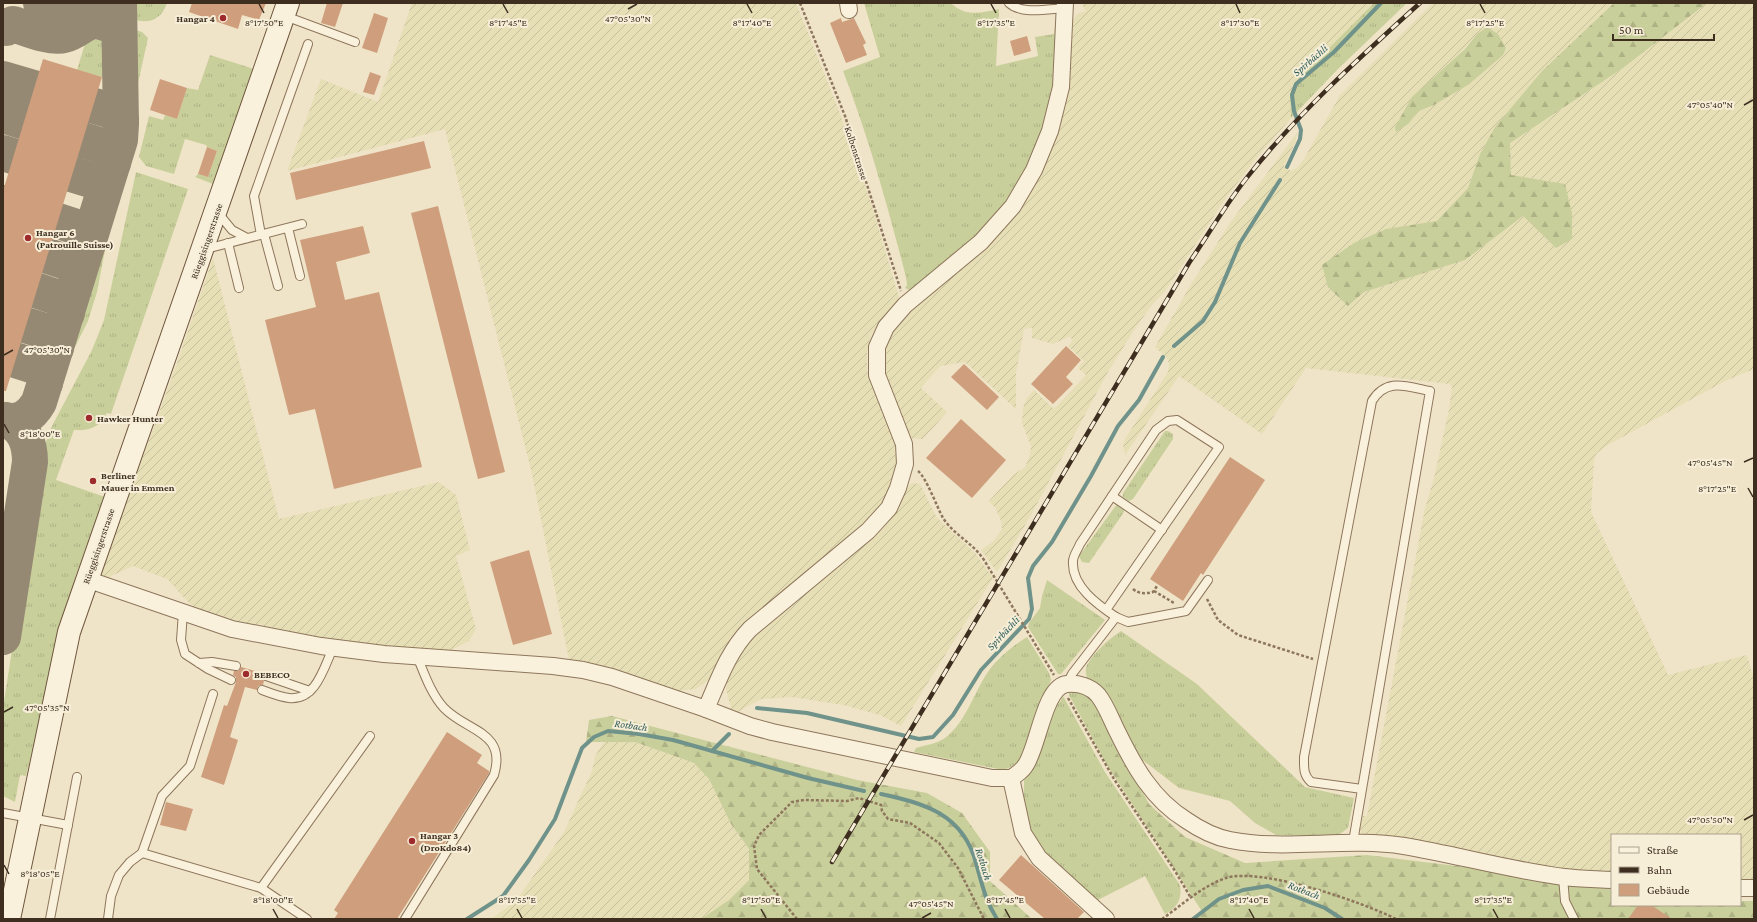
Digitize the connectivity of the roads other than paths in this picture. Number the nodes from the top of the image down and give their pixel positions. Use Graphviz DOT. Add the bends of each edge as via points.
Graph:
graph roads {
  1 [pos="1009,3"];
  2 [pos="1065,5"];
  3 [pos="286,9"];
  4 [pos="355,42"];
  5 [pos="308,44"];
  6 [pos="216,211"];
  7 [pos="302,224"];
  8 [pos="288,228"];
  9 [pos="263,234"];
  10 [pos="247,238"];
  11 [pos="228,243"];
  12 [pos="203,249"];
  13 [pos="300,276"];
  14 [pos="278,286"];
  15 [pos="239,288"];
  16 [pos="1112,496"];
  17 [pos="1162,530"];
  18 [pos="86,579"];
  19 [pos="1208,580"];
  20 [pos="1106,610"];
  21 [pos="183,612"];
  22 [pos="1116,617"];
  23 [pos="333,648"];
  24 [pos="417,656"];
  25 [pos="199,663"];
  26 [pos="236,666"];
  27 [pos="266,676"];
  28 [pos="231,680"];
  29 [pos="1064,684"];
  30 [pos="262,690"];
  31 [pos="310,691"];
  32 [pos="213,694"];
  33 [pos="706,709"];
  34 [pos="370,736"];
  35 [pos="77,777"];
  36 [pos="1011,778"];
  37 [pos="1362,789"];
  38 [pos="3,813"];
  39 [pos="30,818"];
  40 [pos="68,826"];
  41 [pos="1353,842"];
  42 [pos="142,853"];
  43 [pos="1563,877"];
  44 [pos="1611,880"];
  45 [pos="261,888"];
  46 [pos="1741,888"];
  47 [pos="1754,888"];
  48 [pos="295,916"];
  49 [pos="9,919"];
  50 [pos="50,919"];
  51 [pos="108,919"];
  52 [pos="306,919"];
  53 [pos="405,919"];
  54 [pos="1106,919"];
  55 [pos="1574,919"];
  1 -- 2 [label="lane" via="1018,8 1031,10"];
  2 -- 33 [label="street" via="1061,87 1050,131 1034,170 1013,206 982,242 905,305 886,327 877,347 876,374 904,444 905,464 889,508 868,531 739,641 730,653"];
  3 -- 4 [label="lane"];
  3 -- 6 [label="main road, Rüeggisingerstrasse" via="264,63"];
  5 -- 9 [label="lane" via="254,196"];
  6 -- 10 [label="lane" via="232,230"];
  6 -- 12 [label="main road, Rüeggisingerstrasse"];
  7 -- 8 [label="lane"];
  8 -- 9 [label="lane"];
  8 -- 13 [label="lane"];
  9 -- 10 [label="lane"];
  9 -- 14 [label="lane"];
  10 -- 11 [label="lane"];
  11 -- 12 [label="lane"];
  11 -- 15 [label="lane"];
  12 -- 18 [label="main road, Rüeggisingerstrasse"];
  16 -- 17 [label="lane"];
  16 -- 17 [label="lane" via="1156,430 1168,421 1177,420 1219,447"];
  16 -- 20 [label="lane" via="1080,544 1073,560 1075,577 1094,602"];
  17 -- 20 [label="lane"];
  18 -- 21 [label="street"];
  18 -- 39 [label="main road, Rüeggisingerstrasse" via="69,632"];
  19 -- 22 [label="lane" via="1186,611 1128,622"];
  20 -- 22 [label="lane"];
  21 -- 23 [label="street" via="232,629"];
  21 -- 25 [label="lane" via="181,640 185,654"];
  22 -- 29 [label="lane"];
  23 -- 24 [label="street"];
  23 -- 31 [label="lane" via="317,684"];
  24 -- 33 [label="street" via="583,670 612,677"];
  24 -- 53 [label="lane" via="426,678 443,706 488,738 496,749 498,758 494,775"];
  25 -- 26 [label="lane" via="212,662"];
  25 -- 28 [label="lane"];
  27 -- 31 [label="lane"];
  29 -- 36 [label="street" via="1051,697 1025,767"];
  29 -- 41 [label="street" via="1080,684 1098,694 1131,759 1147,784 1166,806 1196,827 1229,840 1247,842"];
  30 -- 31 [label="lane" via="288,698 300,697"];
  32 -- 42 [label="lane" via="190,766 162,796"];
  33 -- 36 [label="street" via="772,732 992,778"];
  34 -- 45 [label="lane"];
  35 -- 40 [label="lane"];
  36 -- 54 [label="street" via="1023,833 1039,858"];
  37 -- 37 [label="lane" via="1311,782 1306,778 1304,757 1372,400 1377,392 1390,385 1430,391"];
  37 -- 41 [label="lane"];
  38 -- 39 [label="lane"];
  39 -- 40 [label="lane"];
  39 -- 49 [label="main road, Rüeggisingerstrasse"];
  40 -- 50 [label="lane"];
  41 -- 43 [label="street" via="1402,846"];
  42 -- 45 [label="lane"];
  42 -- 51 [label="lane" via="119,875 111,896"];
  43 -- 44 [label="street"];
  43 -- 55 [label="lane" via="1565,901"];
  45 -- 48 [label="lane"];
  46 -- 47 [label="street"];
  48 -- 52 [label="lane"];
}
